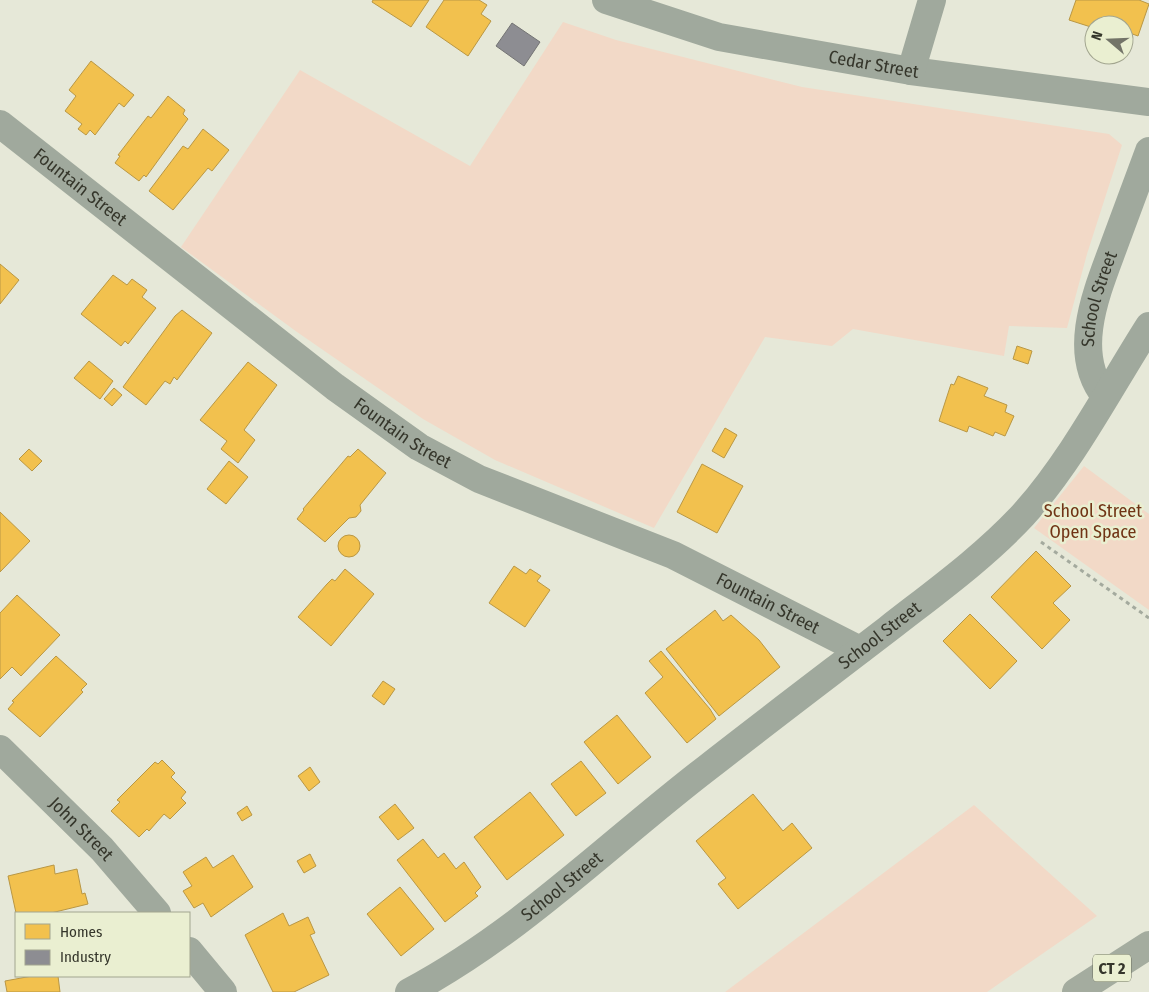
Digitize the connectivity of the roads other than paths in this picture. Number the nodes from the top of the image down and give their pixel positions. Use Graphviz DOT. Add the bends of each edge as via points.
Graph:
graph roads {
  1 [pos="606,0"];
  2 [pos="932,0"];
  3 [pos="911,71"];
  4 [pos="1149,102"];
  5 [pos="0,124"];
  6 [pos="1149,150"];
  7 [pos="1149,326"];
  8 [pos="1105,396"];
  9 [pos="860,650"];
  10 [pos="0,749"];
  11 [pos="156,912"];
  12 [pos="1149,945"];
  13 [pos="190,952"];
  14 [pos="223,992"];
  15 [pos="409,992"];
  16 [pos="1076,992"];
  1 -- 3 [label="street, Cedar Street" via="719,36"];
  2 -- 3 [label="street"];
  3 -- 4 [label="street, Cedar Street"];
  5 -- 9 [label="street, Fountain Street" via="335,387 418,447 494,486 673,555"];
  6 -- 8 [label="street, School Street" via="1096,296 1088,330 1092,375"];
  7 -- 8 [label="street"];
  8 -- 9 [label="street, School Street" via="1062,465 1014,523 933,594"];
  9 -- 15 [label="street, School Street" via="666,800 522,919 448,971"];
  10 -- 11 [label="street, John Street" via="102,849"];
  12 -- 16 [label="highway, CT 2"];
  13 -- 14 [label="street"];
}
